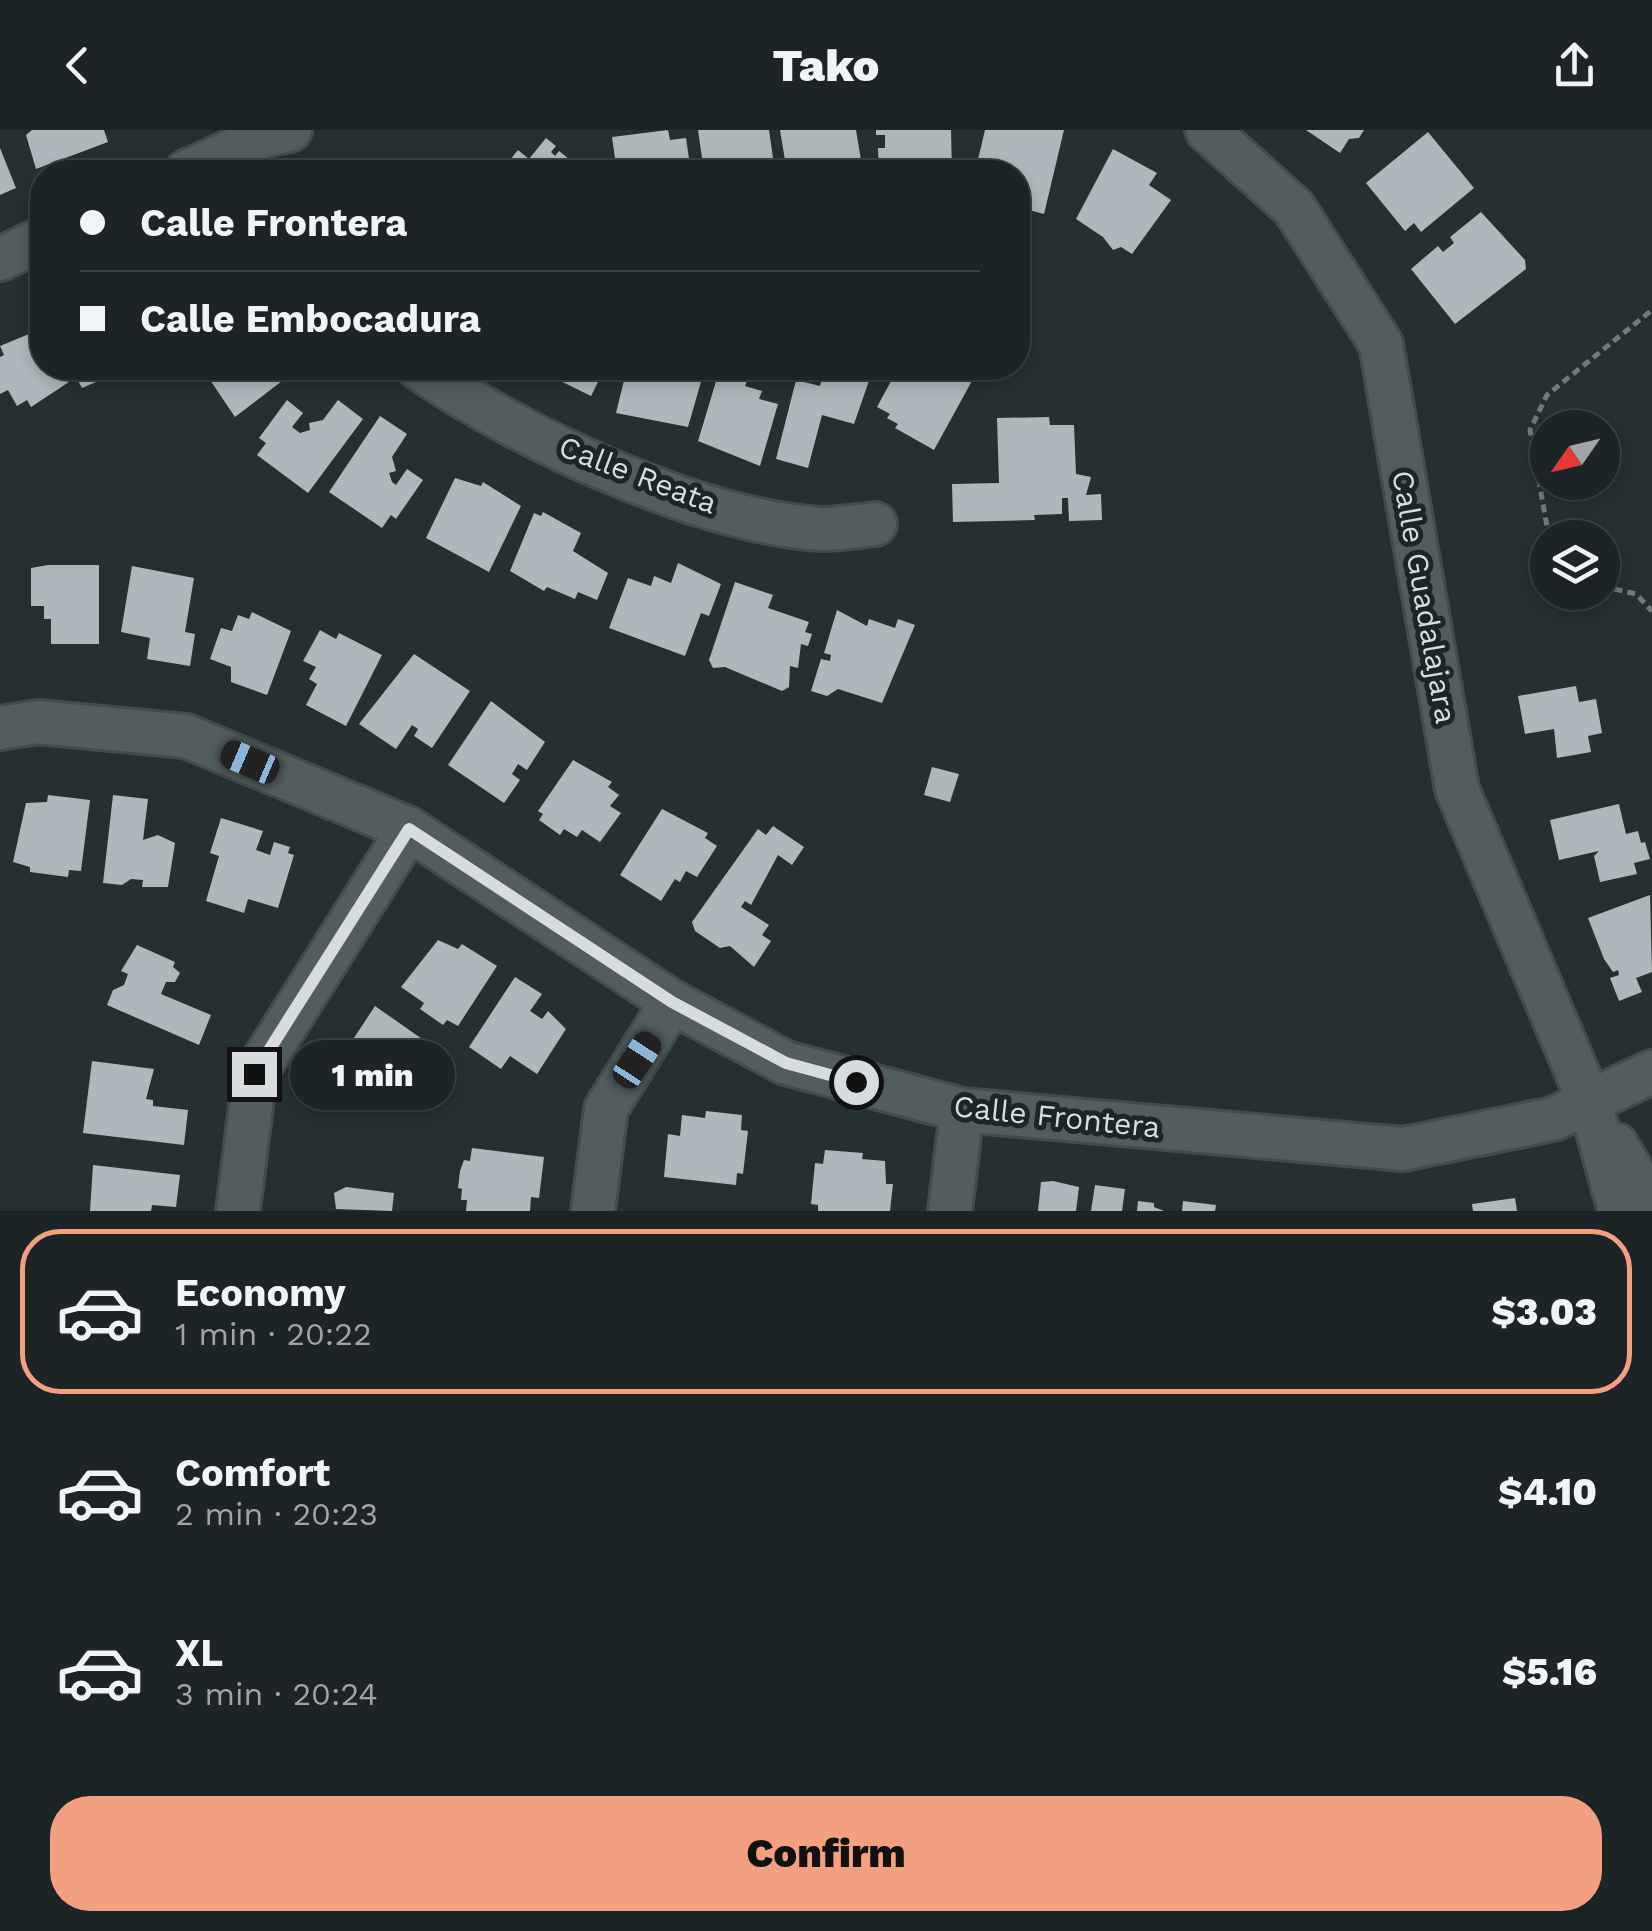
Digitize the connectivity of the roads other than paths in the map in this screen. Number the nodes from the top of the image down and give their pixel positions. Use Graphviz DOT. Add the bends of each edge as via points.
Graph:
graph roads {
  1 [pos="1208,130"];
  2 [pos="279,145"];
  3 [pos="227,160"];
  4 [pos="30,245"];
  5 [pos="0,259"];
  6 [pos="440,380"];
  7 [pos="875,524"];
  8 [pos="0,728"];
  9 [pos="409,829"];
  10 [pos="672,1002"];
  11 [pos="1652,1072"];
  12 [pos="1590,1102"];
  13 [pos="962,1110"];
  14 [pos="1652,1204"];
  15 [pos="238,1211"];
  16 [pos="594,1211"];
  17 [pos="950,1211"];
  18 [pos="1620,1211"];
  1 -- 12 [label="street, Calle Guadalajara" via="1294,208 1381,344 1457,789"];
  2 -- 3 [label="street"];
  4 -- 5 [label="street"];
  6 -- 7 [label="street, Calle Reata" via="580,456 693,501 823,529"];
  8 -- 9 [label="street, Calle Frontera" via="38,722 186,736"];
  9 -- 10 [label="street, Calle Frontera"];
  9 -- 15 [label="street" via="254,1074"];
  10 -- 13 [label="street, Calle Frontera" via="786,1063"];
  10 -- 16 [label="street" via="606,1109"];
  11 -- 12 [label="street, Calle Frontera"];
  12 -- 13 [label="street, Calle Frontera" via="1553,1120 1403,1149"];
  12 -- 14 [label="street, Calle Guadalajara"];
  12 -- 18 [label="street, Calle Guadalajara"];
  13 -- 17 [label="street"];
}
